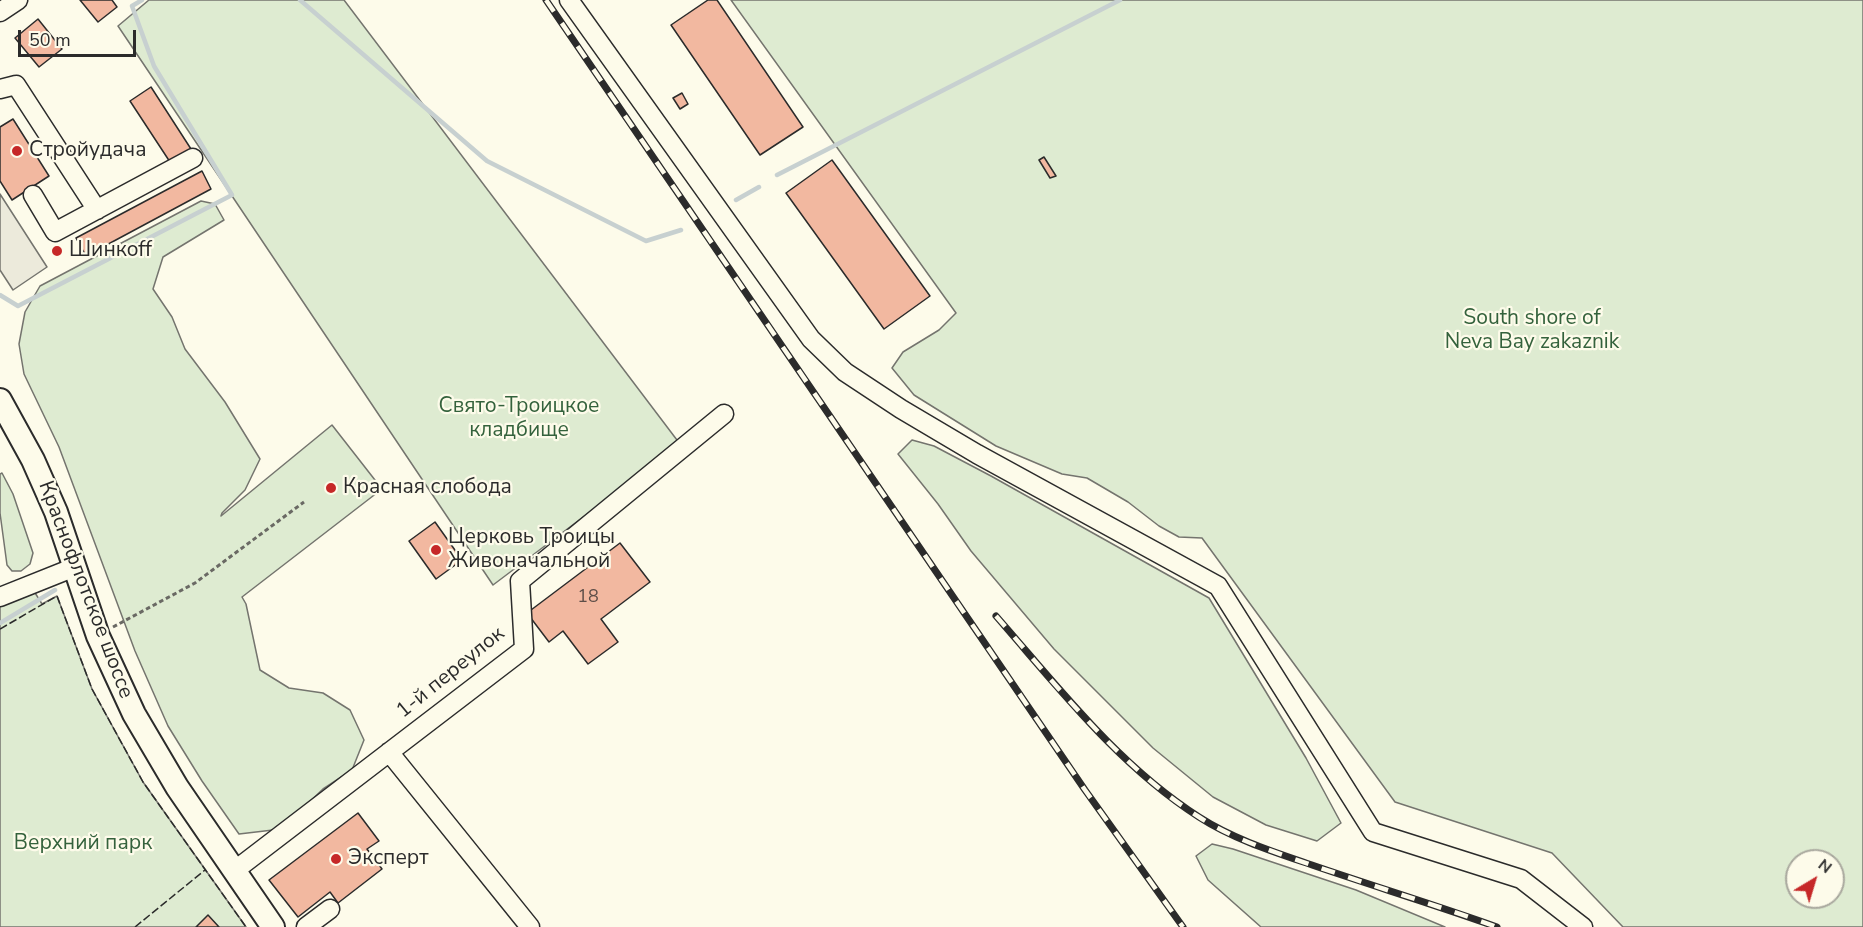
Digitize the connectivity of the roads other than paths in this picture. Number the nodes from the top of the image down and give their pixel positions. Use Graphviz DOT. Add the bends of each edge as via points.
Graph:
graph roads {
  1 [pos="18,0"];
  2 [pos="569,0"];
  3 [pos="0,12"];
  4 [pos="0,89"];
  5 [pos="194,158"];
  6 [pos="33,195"];
  7 [pos="97,210"];
  8 [pos="3,411"];
  9 [pos="724,414"];
  10 [pos="75,567"];
  11 [pos="1,594"];
  12 [pos="389,752"];
  13 [pos="234,871"];
  14 [pos="330,909"];
  15 [pos="273,927"];
  16 [pos="306,927"];
  17 [pos="530,927"];
  18 [pos="1583,927"];
  1 -- 3 [label="street"];
  2 -- 18 [label="street" via="811,339 845,372 977,454 1218,586 1373,832 1521,879"];
  4 -- 7 [label="street" via="16,85"];
  5 -- 7 [label="street"];
  6 -- 7 [label="street" via="55,232"];
  8 -- 10 [label="main road, Краснофлотское шоссе" via="33,460"];
  9 -- 12 [label="street, 1-й переулок" via="520,580 524,649"];
  10 -- 11 [label="street"];
  10 -- 13 [label="main road, Краснофлотское шоссе" via="98,636 134,714"];
  12 -- 13 [label="street, 1-й переулок"];
  12 -- 17 [label="street"];
  13 -- 15 [label="main road, Краснофлотское шоссе"];
  14 -- 16 [label="street"];
}
